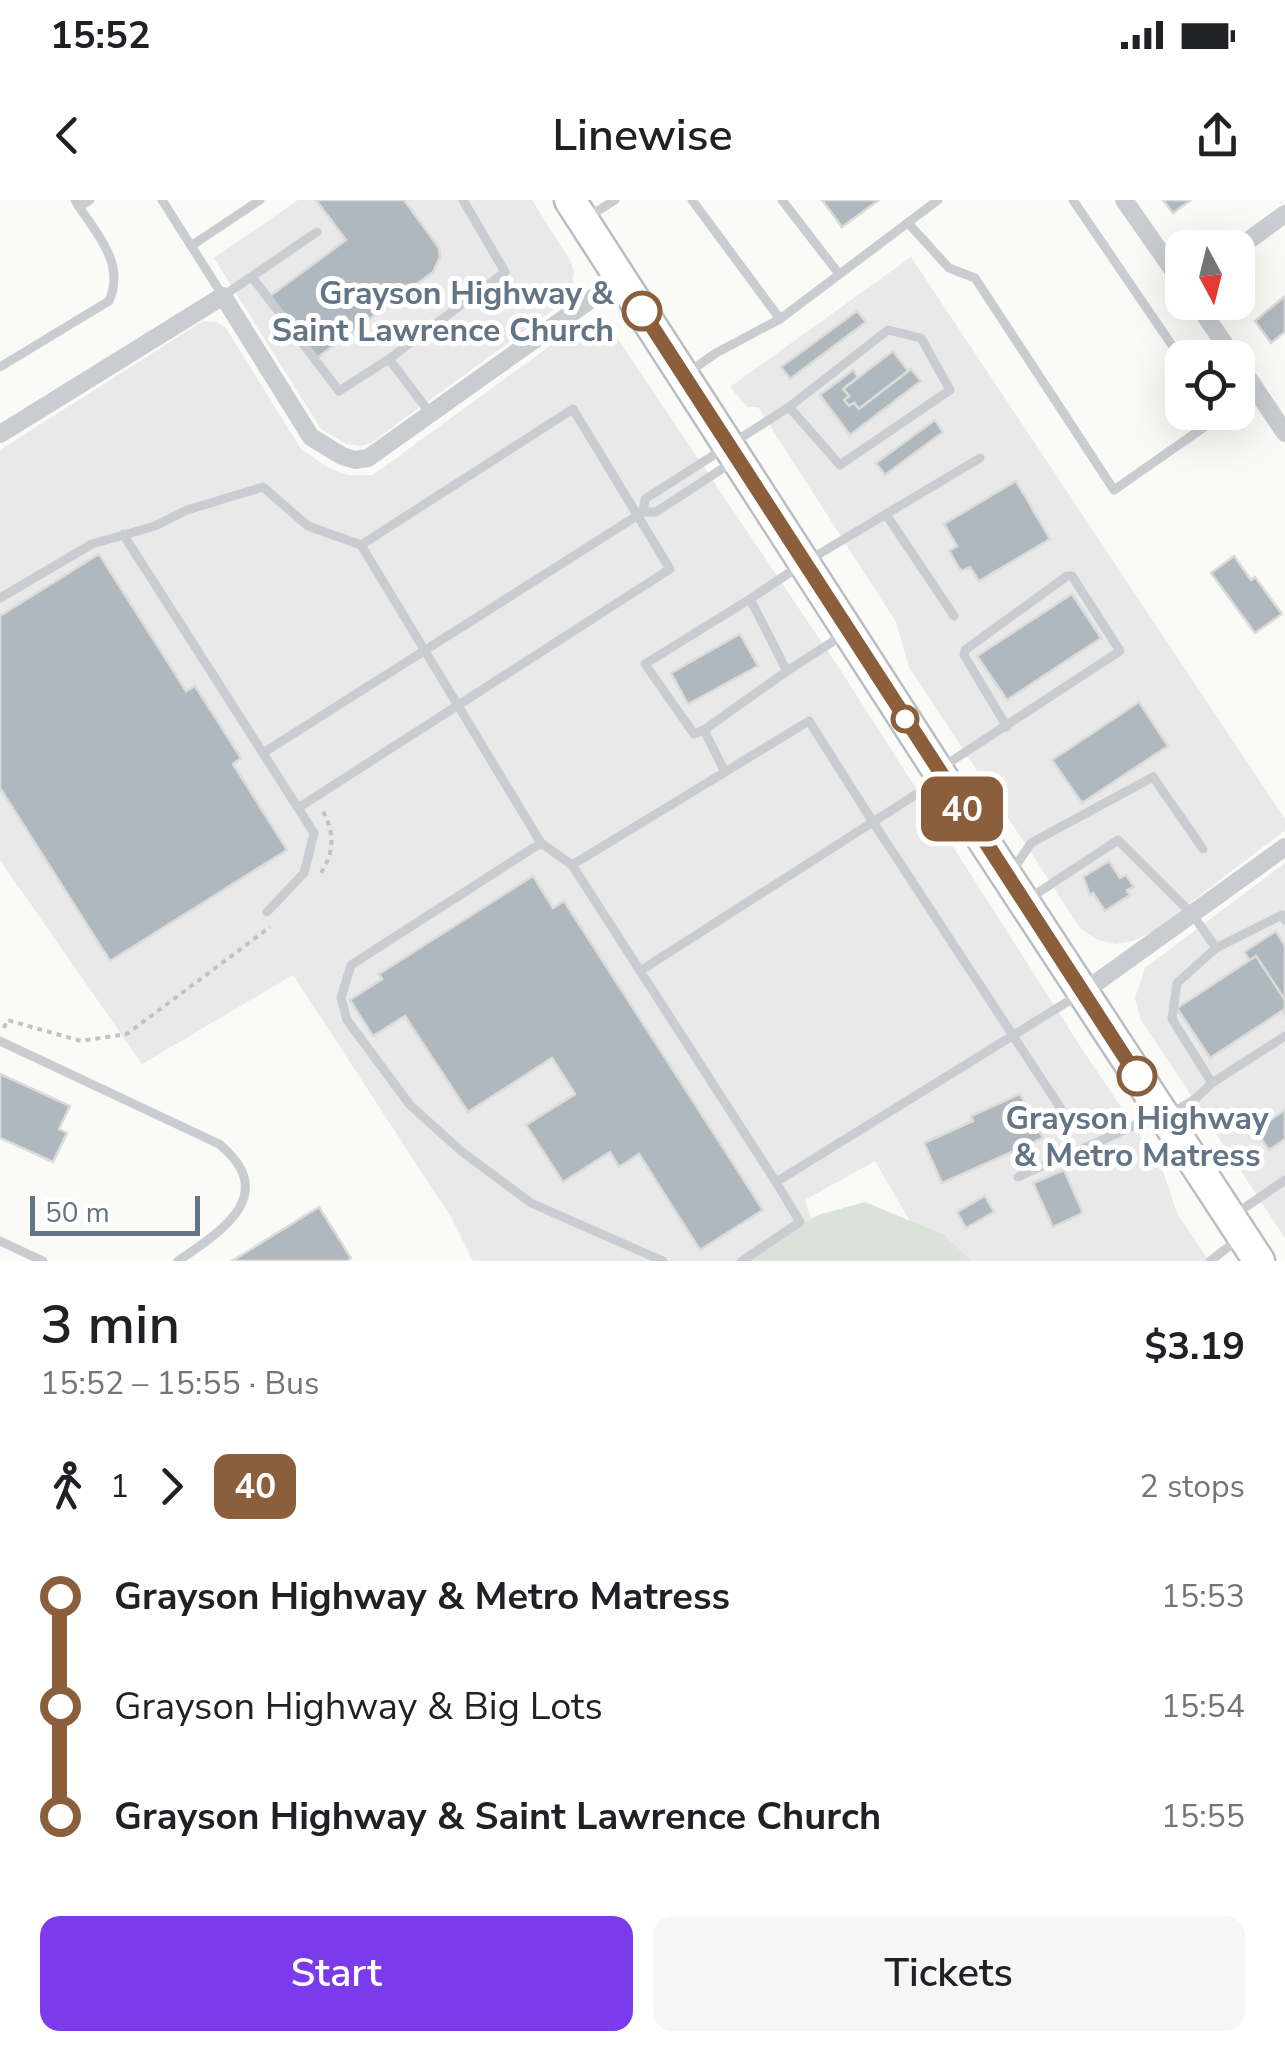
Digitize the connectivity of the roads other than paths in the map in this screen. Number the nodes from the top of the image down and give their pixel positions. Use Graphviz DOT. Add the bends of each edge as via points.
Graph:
graph roads {
  1 [pos="90,200"];
  2 [pos="162,200"];
  3 [pos="463,200"];
  4 [pos="615,200"];
  5 [pos="692,200"];
  6 [pos="782,200"];
  7 [pos="938,200"];
  8 [pos="1073,200"];
  9 [pos="1124,200"];
  10 [pos="255,201"];
  11 [pos="77,204"];
  12 [pos="577,210"];
  13 [pos="1285,214"];
  14 [pos="908,223"];
  15 [pos="317,232"];
  16 [pos="1255,236"];
  17 [pos="191,246"];
  18 [pos="1165,259"];
  19 [pos="840,274"];
  20 [pos="252,276"];
  21 [pos="620,278"];
  22 [pos="223,296"];
  23 [pos="780,319"];
  24 [pos="1168,340"];
  25 [pos="389,359"];
  26 [pos="0,367"];
  27 [pos="684,376"];
  28 [pos="1255,388"];
  29 [pos="789,407"];
  30 [pos="430,413"];
  31 [pos="1200,430"];
  32 [pos="1285,433"];
  33 [pos="0,434"];
  34 [pos="733,452"];
  35 [pos="980,458"];
  36 [pos="641,513"];
  37 [pos="886,516"];
  38 [pos="123,534"];
  39 [pos="360,545"];
  40 [pos="804,563"];
  41 [pos="0,598"];
  42 [pos="750,599"];
  43 [pos="954,616"];
  44 [pos="849,631"];
  45 [pos="424,649"];
  46 [pos="786,671"];
  47 [pos="458,705"];
  48 [pos="1007,727"];
  49 [pos="704,730"];
  50 [pos="262,753"];
  51 [pos="724,772"];
  52 [pos="939,774"];
  53 [pos="298,808"];
  54 [pos="874,822"];
  55 [pos="541,844"];
  56 [pos="1285,846"];
  57 [pos="1203,849"];
  58 [pos="572,865"];
  59 [pos="1015,890"];
  60 [pos="267,912"];
  61 [pos="1193,915"];
  62 [pos="1285,920"];
  63 [pos="1216,948"];
  64 [pos="640,971"];
  65 [pos="1082,993"];
  66 [pos="1013,1034"];
  67 [pos="1285,1036"];
  68 [pos="0,1039"];
  69 [pos="1212,1083"];
  70 [pos="1163,1114"];
  71 [pos="1069,1121"];
  72 [pos="1018,1177"];
  73 [pos="1285,1180"];
  74 [pos="776,1182"];
  75 [pos="1244,1238"];
  76 [pos="0,1241"];
  77 [pos="43,1261"];
  78 [pos="178,1261"];
  79 [pos="663,1261"];
  80 [pos="742,1261"];
  81 [pos="1210,1261"];
  1 -- 11 [label="lane"];
  2 -- 17 [label="lane"];
  3 -- 25 [label="lane" via="506,272"];
  4 -- 12 [label="lane"];
  5 -- 23 [label="lane"];
  6 -- 19 [label="lane"];
  7 -- 14 [label="lane"];
  8 -- 24 [label="lane"];
  9 -- 18 [label="street"];
  10 -- 17 [label="lane"];
  11 -- 26 [label="lane" via="115,272 109,301"];
  12 -- 21 [label="main road"];
  13 -- 16 [label="street"];
  14 -- 19 [label="lane"];
  14 -- 31 [label="lane" via="949,268 975,278 1114,490"];
  15 -- 20 [label="lane"];
  17 -- 22 [label="lane"];
  19 -- 23 [label="lane"];
  20 -- 22 [label="lane"];
  20 -- 25 [label="lane" via="338,391"];
  21 -- 27 [label="main road"];
  21 -- 30 [label="street"];
  22 -- 30 [label="street" via="311,437 326,450 368,458"];
  22 -- 33 [label="street"];
  23 -- 27 [label="lane"];
  25 -- 30 [label="lane"];
  27 -- 34 [label="main road"];
  28 -- 32 [label="street"];
  29 -- 29 [label="lane" via="888,330 922,338 950,385 947,395 840,466"];
  29 -- 34 [label="lane"];
  34 -- 36 [label="lane" via="656,512"];
  34 -- 36 [label="lane" via="646,499"];
  34 -- 40 [label="main road"];
  35 -- 37 [label="lane"];
  36 -- 39 [label="lane" via="574,408"];
  36 -- 45 [label="lane"];
  36 -- 47 [label="lane" via="670,569"];
  37 -- 40 [label="lane"];
  37 -- 43 [label="lane"];
  38 -- 39 [label="lane" via="263,487 308,526"];
  38 -- 41 [label="lane" via="92,544"];
  38 -- 50 [label="lane"];
  39 -- 45 [label="lane"];
  40 -- 42 [label="lane"];
  40 -- 44 [label="main road"];
  42 -- 46 [label="lane"];
  42 -- 49 [label="lane" via="645,664 694,734"];
  44 -- 46 [label="lane"];
  44 -- 52 [label="main road"];
  45 -- 47 [label="lane"];
  45 -- 50 [label="lane"];
  46 -- 49 [label="lane"];
  47 -- 53 [label="lane"];
  47 -- 55 [label="lane"];
  48 -- 48 [label="lane" via="1120,651 1072,576 966,650"];
  48 -- 52 [label="lane"];
  49 -- 51 [label="lane"];
  50 -- 53 [label="lane"];
  51 -- 54 [label="lane" via="809,721"];
  51 -- 58 [label="lane"];
  52 -- 54 [label="lane"];
  52 -- 59 [label="main road"];
  53 -- 60 [label="lane" via="314,833 304,872"];
  54 -- 64 [label="lane"];
  54 -- 66 [label="lane"];
  55 -- 58 [label="lane"];
  55 -- 79 [label="lane" via="351,965 342,998 347,1020 410,1105 461,1150 531,1203"];
  56 -- 61 [label="street"];
  57 -- 59 [label="lane" via="1153,777 1031,843"];
  58 -- 64 [label="lane"];
  59 -- 61 [label="lane" via="1118,840"];
  59 -- 65 [label="main road"];
  61 -- 63 [label="lane"];
  61 -- 65 [label="street"];
  62 -- 63 [label="lane" via="1282,915"];
  63 -- 69 [label="lane" via="1177,983 1172,1019"];
  64 -- 74 [label="lane"];
  65 -- 66 [label="lane"];
  65 -- 70 [label="main road"];
  66 -- 71 [label="lane"];
  66 -- 74 [label="lane"];
  67 -- 69 [label="lane"];
  68 -- 78 [label="lane" via="219,1144 238,1160 244,1179 236,1214"];
  69 -- 70 [label="lane"];
  70 -- 72 [label="lane"];
  70 -- 75 [label="main road"];
  73 -- 75 [label="lane"];
  74 -- 80 [label="lane" via="800,1222"];
  75 -- 81 [label="lane"];
  76 -- 77 [label="lane"];
}
